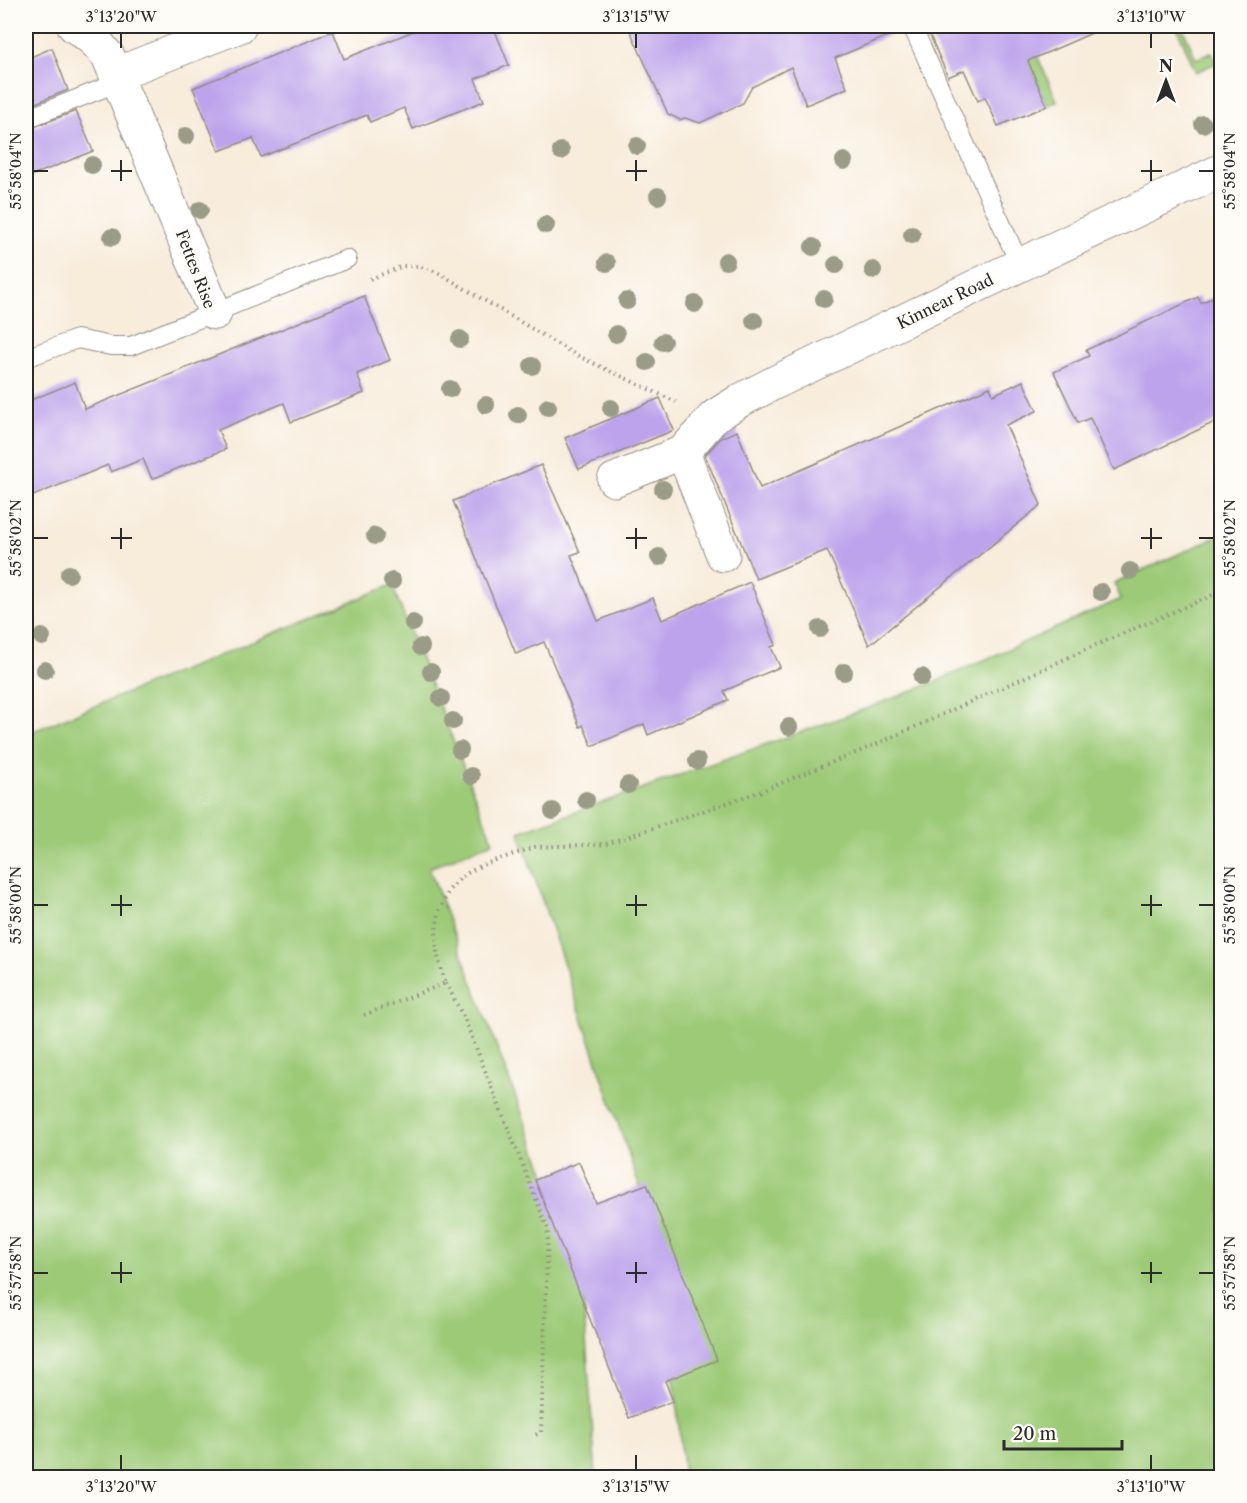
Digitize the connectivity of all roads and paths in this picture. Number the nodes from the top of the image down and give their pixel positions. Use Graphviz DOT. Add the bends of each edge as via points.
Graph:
graph roads {
  1 [pos="74,26"];
  2 [pos="240,26"];
  3 [pos="912,26"];
  4 [pos="117,78"];
  5 [pos="26,119"];
  6 [pos="1221,170"];
  7 [pos="347,259"];
  8 [pos="1020,265"];
  9 [pos="215,313"];
  10 [pos="26,358"];
  11 [pos="715,416"];
  12 [pos="683,452"];
  13 [pos="614,480"];
  14 [pos="723,555"];
  15 [pos="1221,591"];
  16 [pos="446,982"];
  17 [pos="364,1015"];
  18 [pos="533,1436"];
  1 -- 4 [label="street, Fettes Rise" via="99,44"];
  2 -- 4 [label="street"];
  3 -- 8 [label="lane"];
  4 -- 5 [label="lane"];
  4 -- 9 [label="street, Fettes Rise"];
  6 -- 8 [label="street, Kinnear Road"];
  7 -- 9 [label="lane"];
  7 -- 11 [label="path" via="358,284 403,266 437,272 574,354 677,403"];
  8 -- 11 [label="street, Kinnear Road" via="776,382"];
  9 -- 10 [label="lane, Fettes Rise" via="131,346 77,339"];
  11 -- 12 [label="street, Kinnear Road"];
  12 -- 13 [label="street, Kinnear Road"];
  12 -- 14 [label="street"];
  15 -- 16 [label="path" via="759,792 606,844 535,847 482,865 448,890 439,911 437,952"];
  16 -- 17 [label="path"];
  16 -- 18 [label="path" via="465,1020 548,1229 541,1432"];
}
